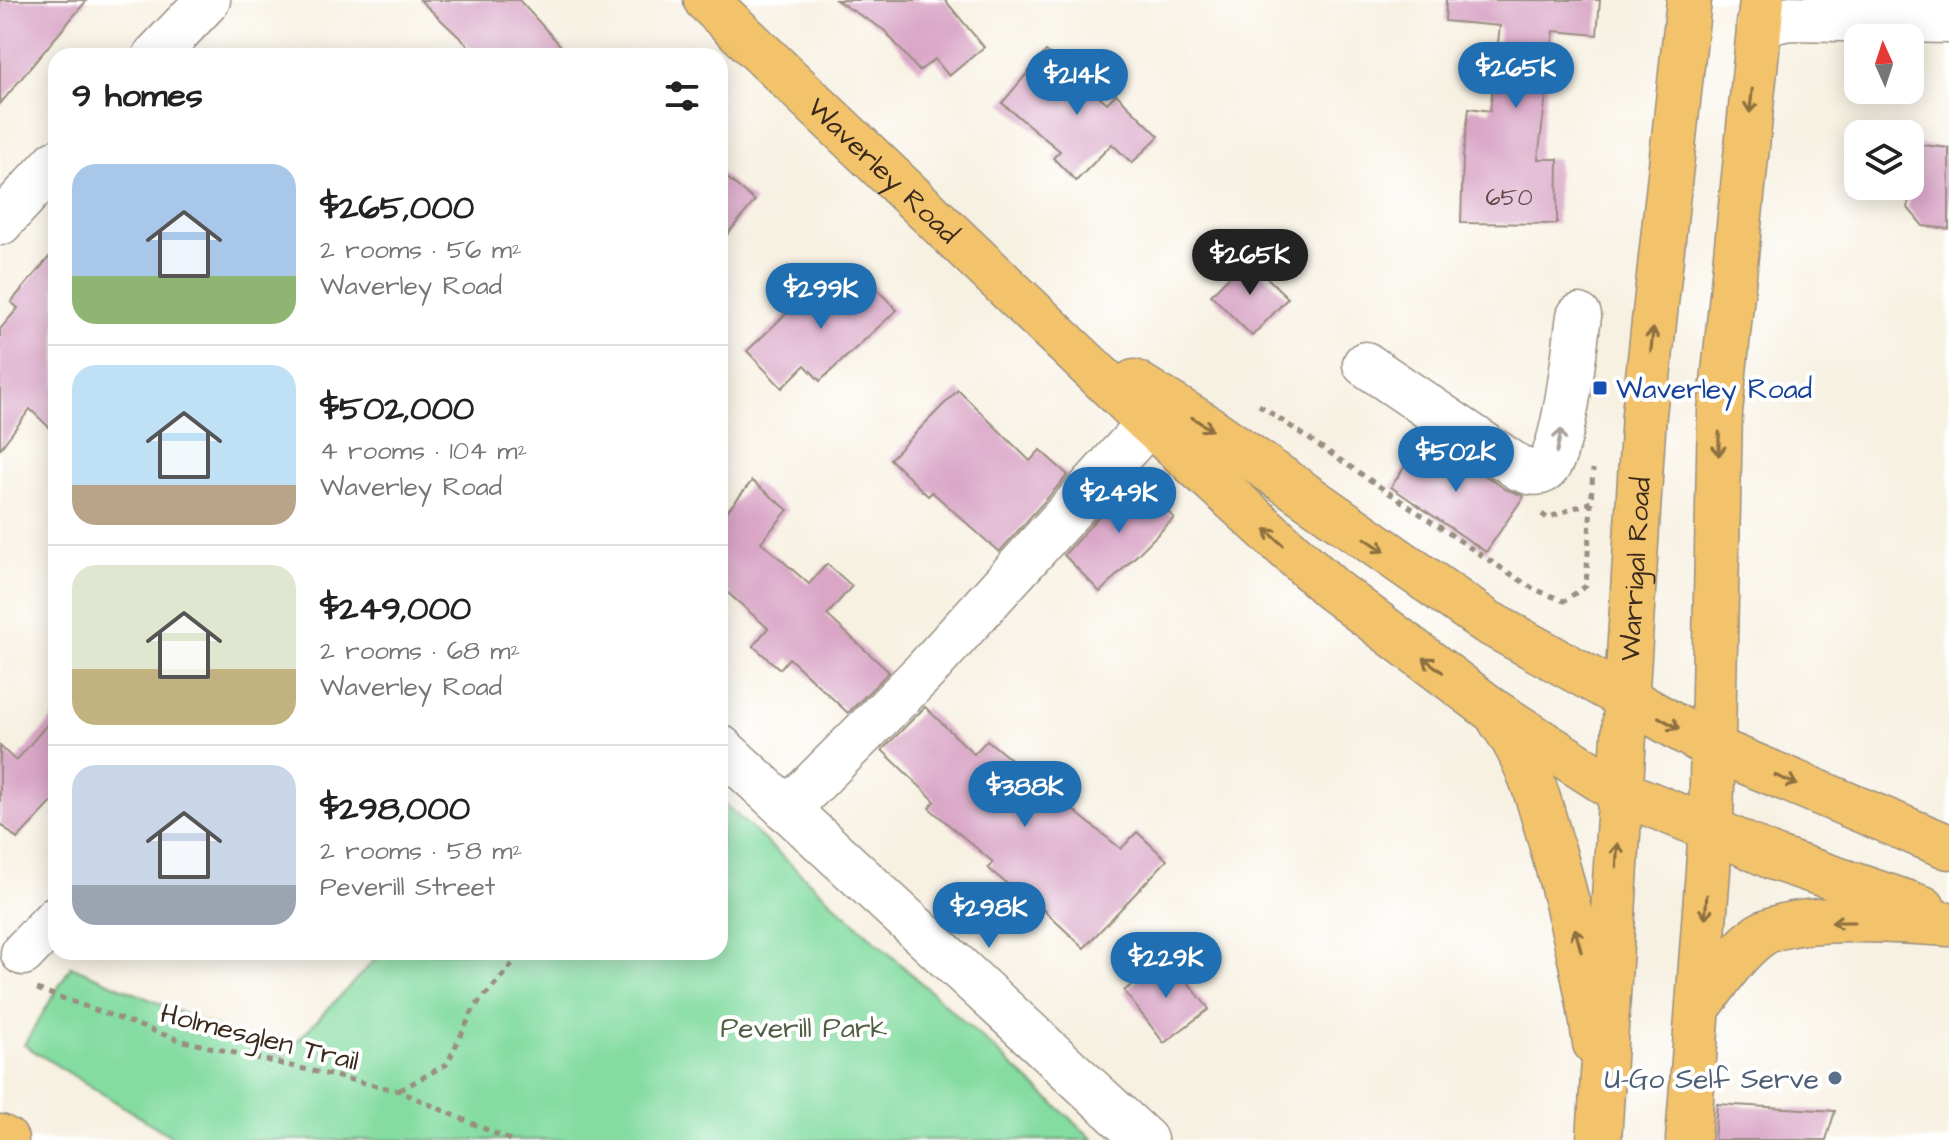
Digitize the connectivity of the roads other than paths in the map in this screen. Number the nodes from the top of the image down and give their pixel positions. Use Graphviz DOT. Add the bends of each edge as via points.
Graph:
graph roads {
  1 [pos="208,0"];
  2 [pos="1689,0"];
  3 [pos="1852,0"];
  4 [pos="711,2"];
  5 [pos="1760,12"];
  6 [pos="1941,20"];
  7 [pos="163,48"];
  8 [pos="48,171"];
  9 [pos="0,223"];
  10 [pos="1579,316"];
  11 [pos="1063,340"];
  12 [pos="1365,364"];
  13 [pos="1149,423"];
  14 [pos="1624,697"];
  15 [pos="1495,712"];
  16 [pos="1715,749"];
  17 [pos="728,755"];
  18 [pos="1620,792"];
  19 [pos="787,810"];
  20 [pos="1711,829"];
  21 [pos="1936,840"];
  22 [pos="1949,915"];
  23 [pos="1949,924"];
  24 [pos="48,932"];
  25 [pos="27,970"];
  26 [pos="1700,1005"];
  27 [pos="1601,1120"];
  28 [pos="0,1137"];
  29 [pos="6,1140"];
  30 [pos="1145,1140"];
  31 [pos="1688,1140"];
  1 -- 7 [label="street"];
  14 -- 2 [label="main road, Warrigal Road, one-way" via="1644,414"];
  3 -- 6 [label="street"];
  4 -- 11 [label="main road, Waverley Road"];
  5 -- 6 [label="street" via="1790,18"];
  5 -- 16 [label="main road, one-way" via="1720,412"];
  8 -- 9 [label="street"];
  12 -- 10 [label="street, one-way" via="1519,468 1543,471 1559,441"];
  11 -- 13 [label="main road, Waverley Road"];
  11 -- 14 [label="main road, Waverley Road, one-way" via="1206,426 1487,622"];
  15 -- 13 [label="main road, Waverley Road, one-way" via="1332,589"];
  13 -- 19 [label="street" via="924,672"];
  14 -- 16 [label="main road, Waverley Road, one-way"];
  14 -- 18 [label="main road, Warrigal Road"];
  15 -- 18 [label="main road, Waverley Road"];
  27 -- 15 [label="main road, one-way" via="1583,960 1528,767"];
  16 -- 20 [label="main road"];
  16 -- 21 [label="main road, Waverley Road, one-way"];
  17 -- 19 [label="street"];
  18 -- 20 [label="main road, Waverley Road"];
  27 -- 18 [label="main road, Warrigal Road, one-way"];
  19 -- 30 [label="street"];
  20 -- 22 [label="main road, Waverley Road" via="1836,881"];
  20 -- 26 [label="main road, one-way"];
  23 -- 26 [label="main road, one-way" via="1823,922 1777,927 1754,941"];
  24 -- 25 [label="street"];
  26 -- 31 [label="main road"];
  28 -- 29 [label="main road"];
}
